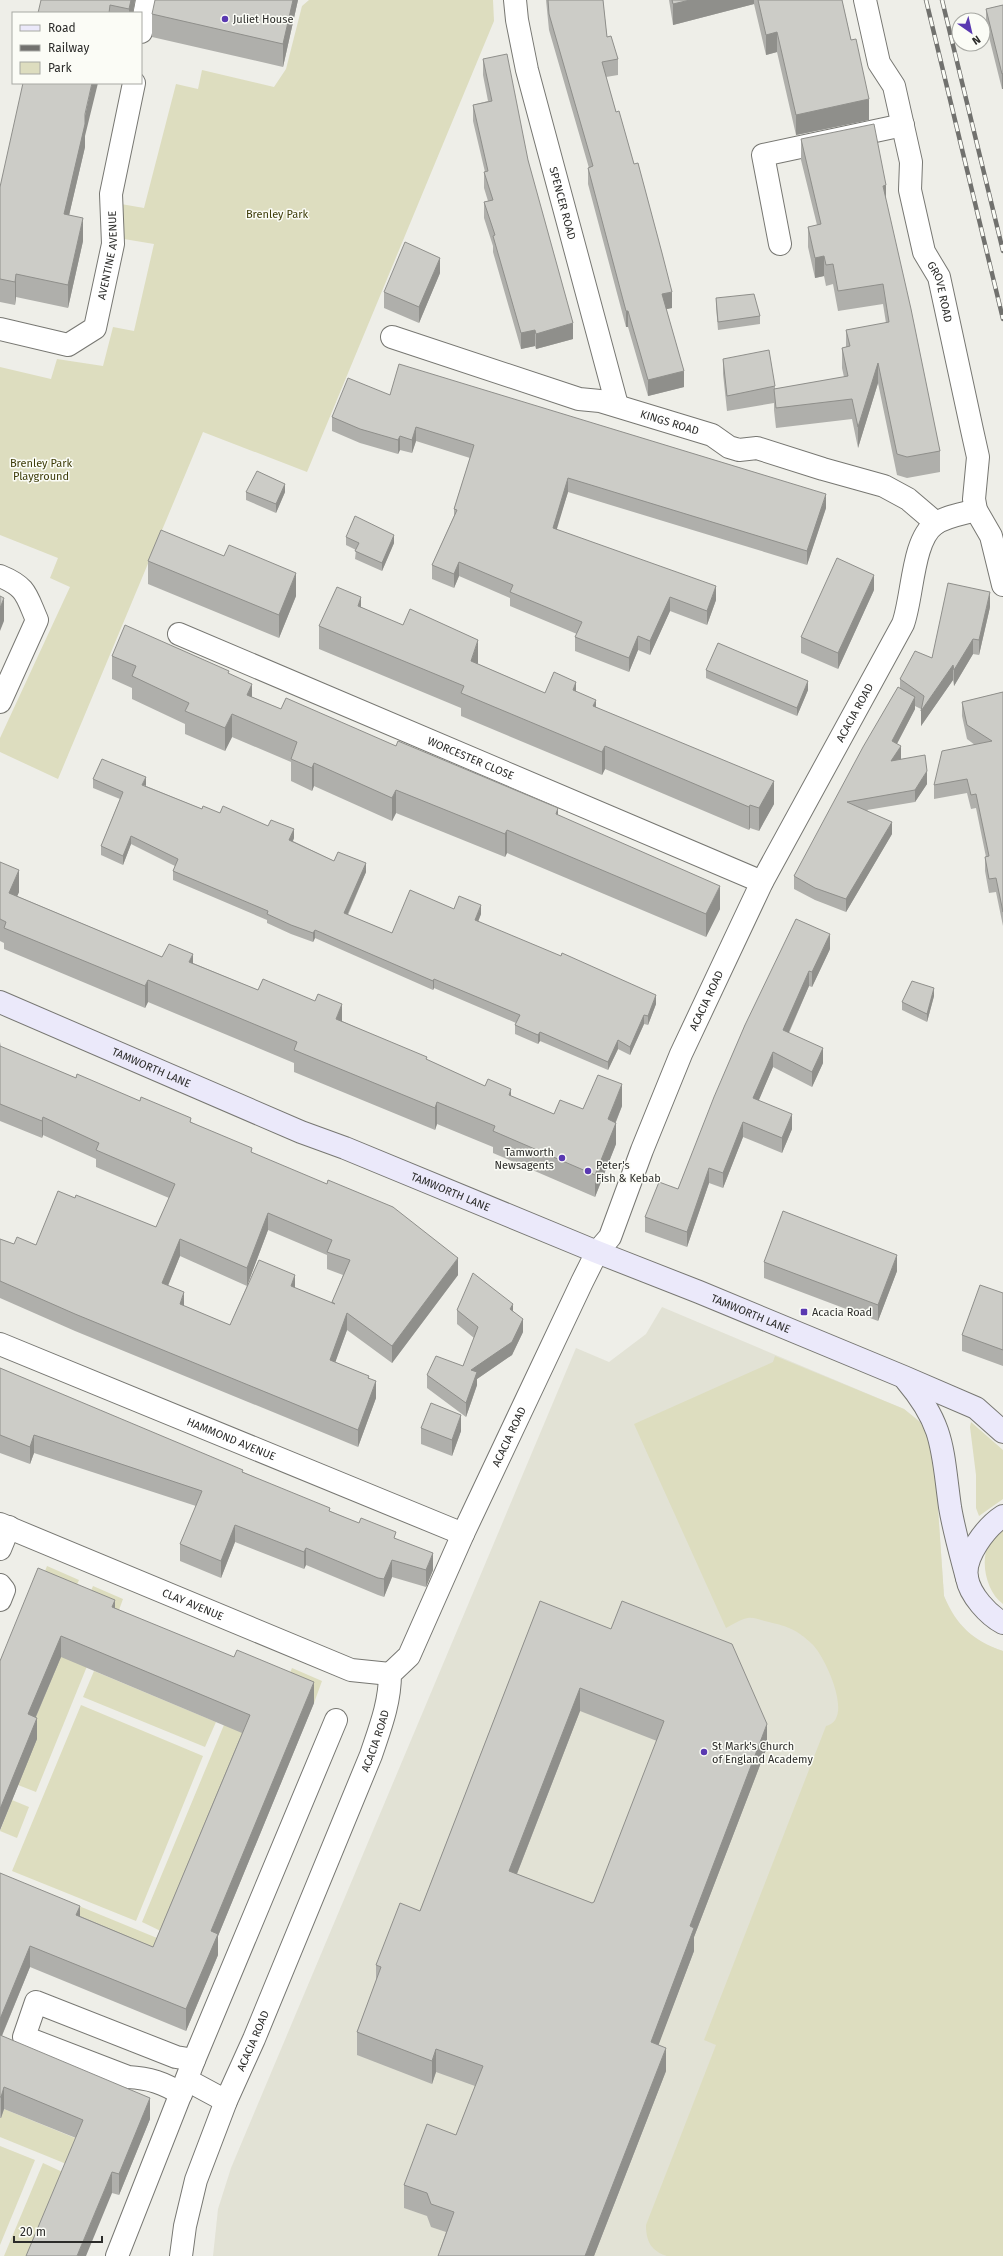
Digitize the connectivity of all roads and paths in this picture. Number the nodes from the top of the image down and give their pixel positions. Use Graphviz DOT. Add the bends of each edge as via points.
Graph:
graph roads {
  1 [pos="147,0"];
  2 [pos="515,0"];
  3 [pos="865,0"];
  4 [pos="142,27"];
  5 [pos="134,84"];
  6 [pos="903,125"];
  7 [pos="780,244"];
  8 [pos="0,329"];
  9 [pos="392,337"];
  10 [pos="617,406"];
  11 [pos="976,510"];
  12 [pos="936,523"];
  13 [pos="0,576"];
  14 [pos="1003,585"];
  15 [pos="179,634"];
  16 [pos="0,702"];
  17 [pos="762,882"];
  18 [pos="0,1002"];
  19 [pos="597,1252"];
  20 [pos="0,1344"];
  21 [pos="904,1377"];
  22 [pos="1003,1432"];
  23 [pos="1003,1516"];
  24 [pos="4,1526"];
  25 [pos="463,1534"];
  26 [pos="0,1549"];
  27 [pos="966,1578"];
  28 [pos="0,1585"];
  29 [pos="0,1600"];
  30 [pos="1003,1623"];
  31 [pos="390,1674"];
  32 [pos="336,1720"];
  33 [pos="188,2078"];
  34 [pos="226,2101"];
  35 [pos="117,2256"];
  36 [pos="181,2256"];
  1 -- 4 [label="street"];
  2 -- 10 [label="street, SPENCER ROAD" via="527,70"];
  3 -- 6 [label="street, GROVE ROAD" via="879,63 894,86"];
  5 -- 8 [label="street, AVENTINE AVENUE" via="111,194 113,244 95,328 68,345"];
  6 -- 7 [label="street" via="763,155"];
  6 -- 11 [label="street, GROVE ROAD" via="911,162 910,190 924,252 939,277 978,458 973,492"];
  9 -- 10 [label="street, KINGS ROAD" via="580,399"];
  10 -- 12 [label="street, KINGS ROAD" via="712,435 739,450 757,448 823,470 884,486 908,499"];
  11 -- 12 [label="street"];
  11 -- 14 [label="street, GROVE ROAD" via="990,536"];
  12 -- 17 [label="street, ACACIA ROAD" via="919,546 910,602 903,624"];
  13 -- 16 [label="street" via="14,581 23,589 37,620"];
  15 -- 17 [label="street, WORCESTER CLOSE"];
  17 -- 19 [label="street, ACACIA ROAD" via="681,1054 610,1237"];
  18 -- 19 [label="street, TAMWORTH LANE" via="301,1132"];
  19 -- 21 [label="street, TAMWORTH LANE"];
  19 -- 25 [label="street, ACACIA ROAD"];
  20 -- 25 [label="street, HAMMOND AVENUE"];
  21 -- 22 [label="street, TAMWORTH LANE" via="976,1408"];
  21 -- 27 [label="street, TAMWORTH LANE" via="923,1400 936,1424 943,1447 950,1508"];
  23 -- 27 [label="street" via="988,1528 972,1552"];
  24 -- 26 [label="street"];
  24 -- 31 [label="street, CLAY AVENUE" via="351,1670"];
  25 -- 31 [label="street, ACACIA ROAD" via="409,1656"];
  27 -- 30 [label="street, TAMWORTH LANE" via="979,1603"];
  28 -- 29 [label="street" via="4,1590"];
  31 -- 34 [label="street, ACACIA ROAD" via="390,1692 385,1715 371,1755"];
  32 -- 33 [label="street"];
  33 -- 33 [label="street" via="167,2084 145,2078 128,2077 24,2037 36,2002 176,2057"];
  33 -- 34 [label="street"];
  33 -- 35 [label="street"];
  34 -- 36 [label="street, ACACIA ROAD" via="196,2180"];
}
